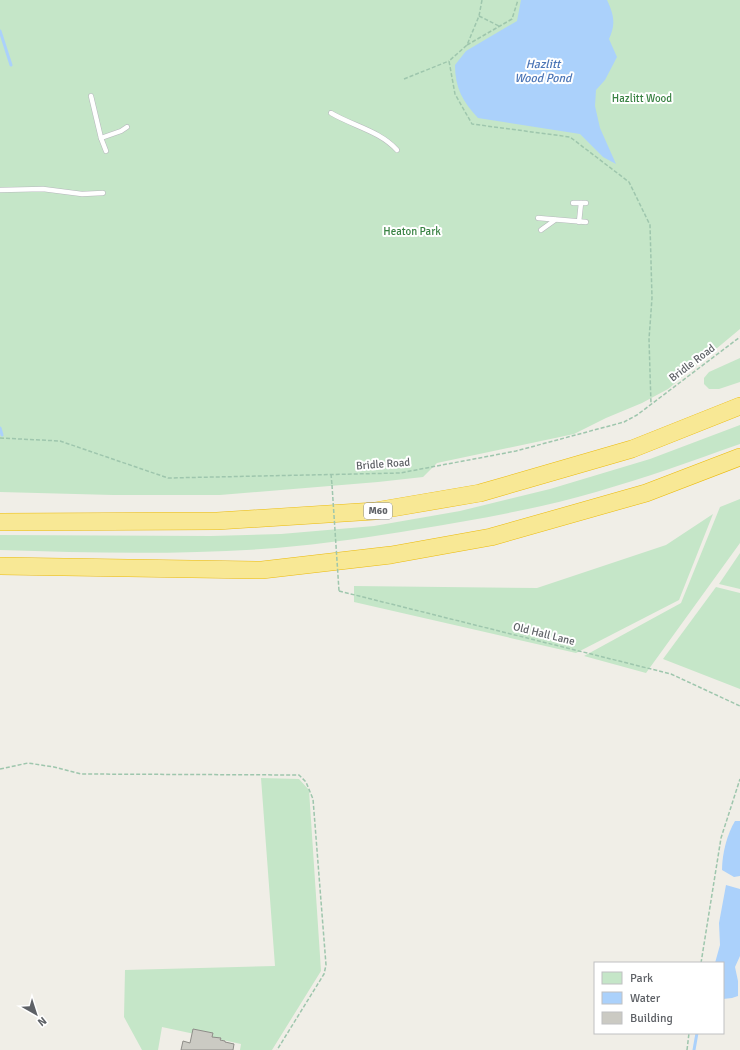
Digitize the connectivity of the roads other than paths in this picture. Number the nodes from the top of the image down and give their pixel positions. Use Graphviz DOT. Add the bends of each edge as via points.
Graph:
graph roads {
  1 [pos="91,96"];
  2 [pos="331,114"];
  3 [pos="127,127"];
  4 [pos="101,138"];
  5 [pos="397,150"];
  6 [pos="106,151"];
  7 [pos="0,190"];
  8 [pos="103,193"];
  9 [pos="573,203"];
  10 [pos="538,218"];
  11 [pos="556,220"];
  12 [pos="579,222"];
  13 [pos="586,222"];
  14 [pos="541,230"];
  15 [pos="740,406"];
  16 [pos="740,457"];
  17 [pos="0,522"];
  18 [pos="0,566"];
  1 -- 4 [label="lane"];
  2 -- 5 [label="lane" via="378,135"];
  3 -- 4 [label="lane"];
  4 -- 6 [label="lane"];
  7 -- 8 [label="lane" via="43,189 82,194"];
  9 -- 12 [label="lane" via="584,203"];
  10 -- 11 [label="lane"];
  11 -- 12 [label="lane"];
  11 -- 14 [label="lane"];
  12 -- 13 [label="lane"];
  15 -- 17 [label="highway, M60" via="632,450 480,493 375,511 217,521"];
  16 -- 18 [label="highway" via="646,493 492,537 390,555 262,570"];
}
